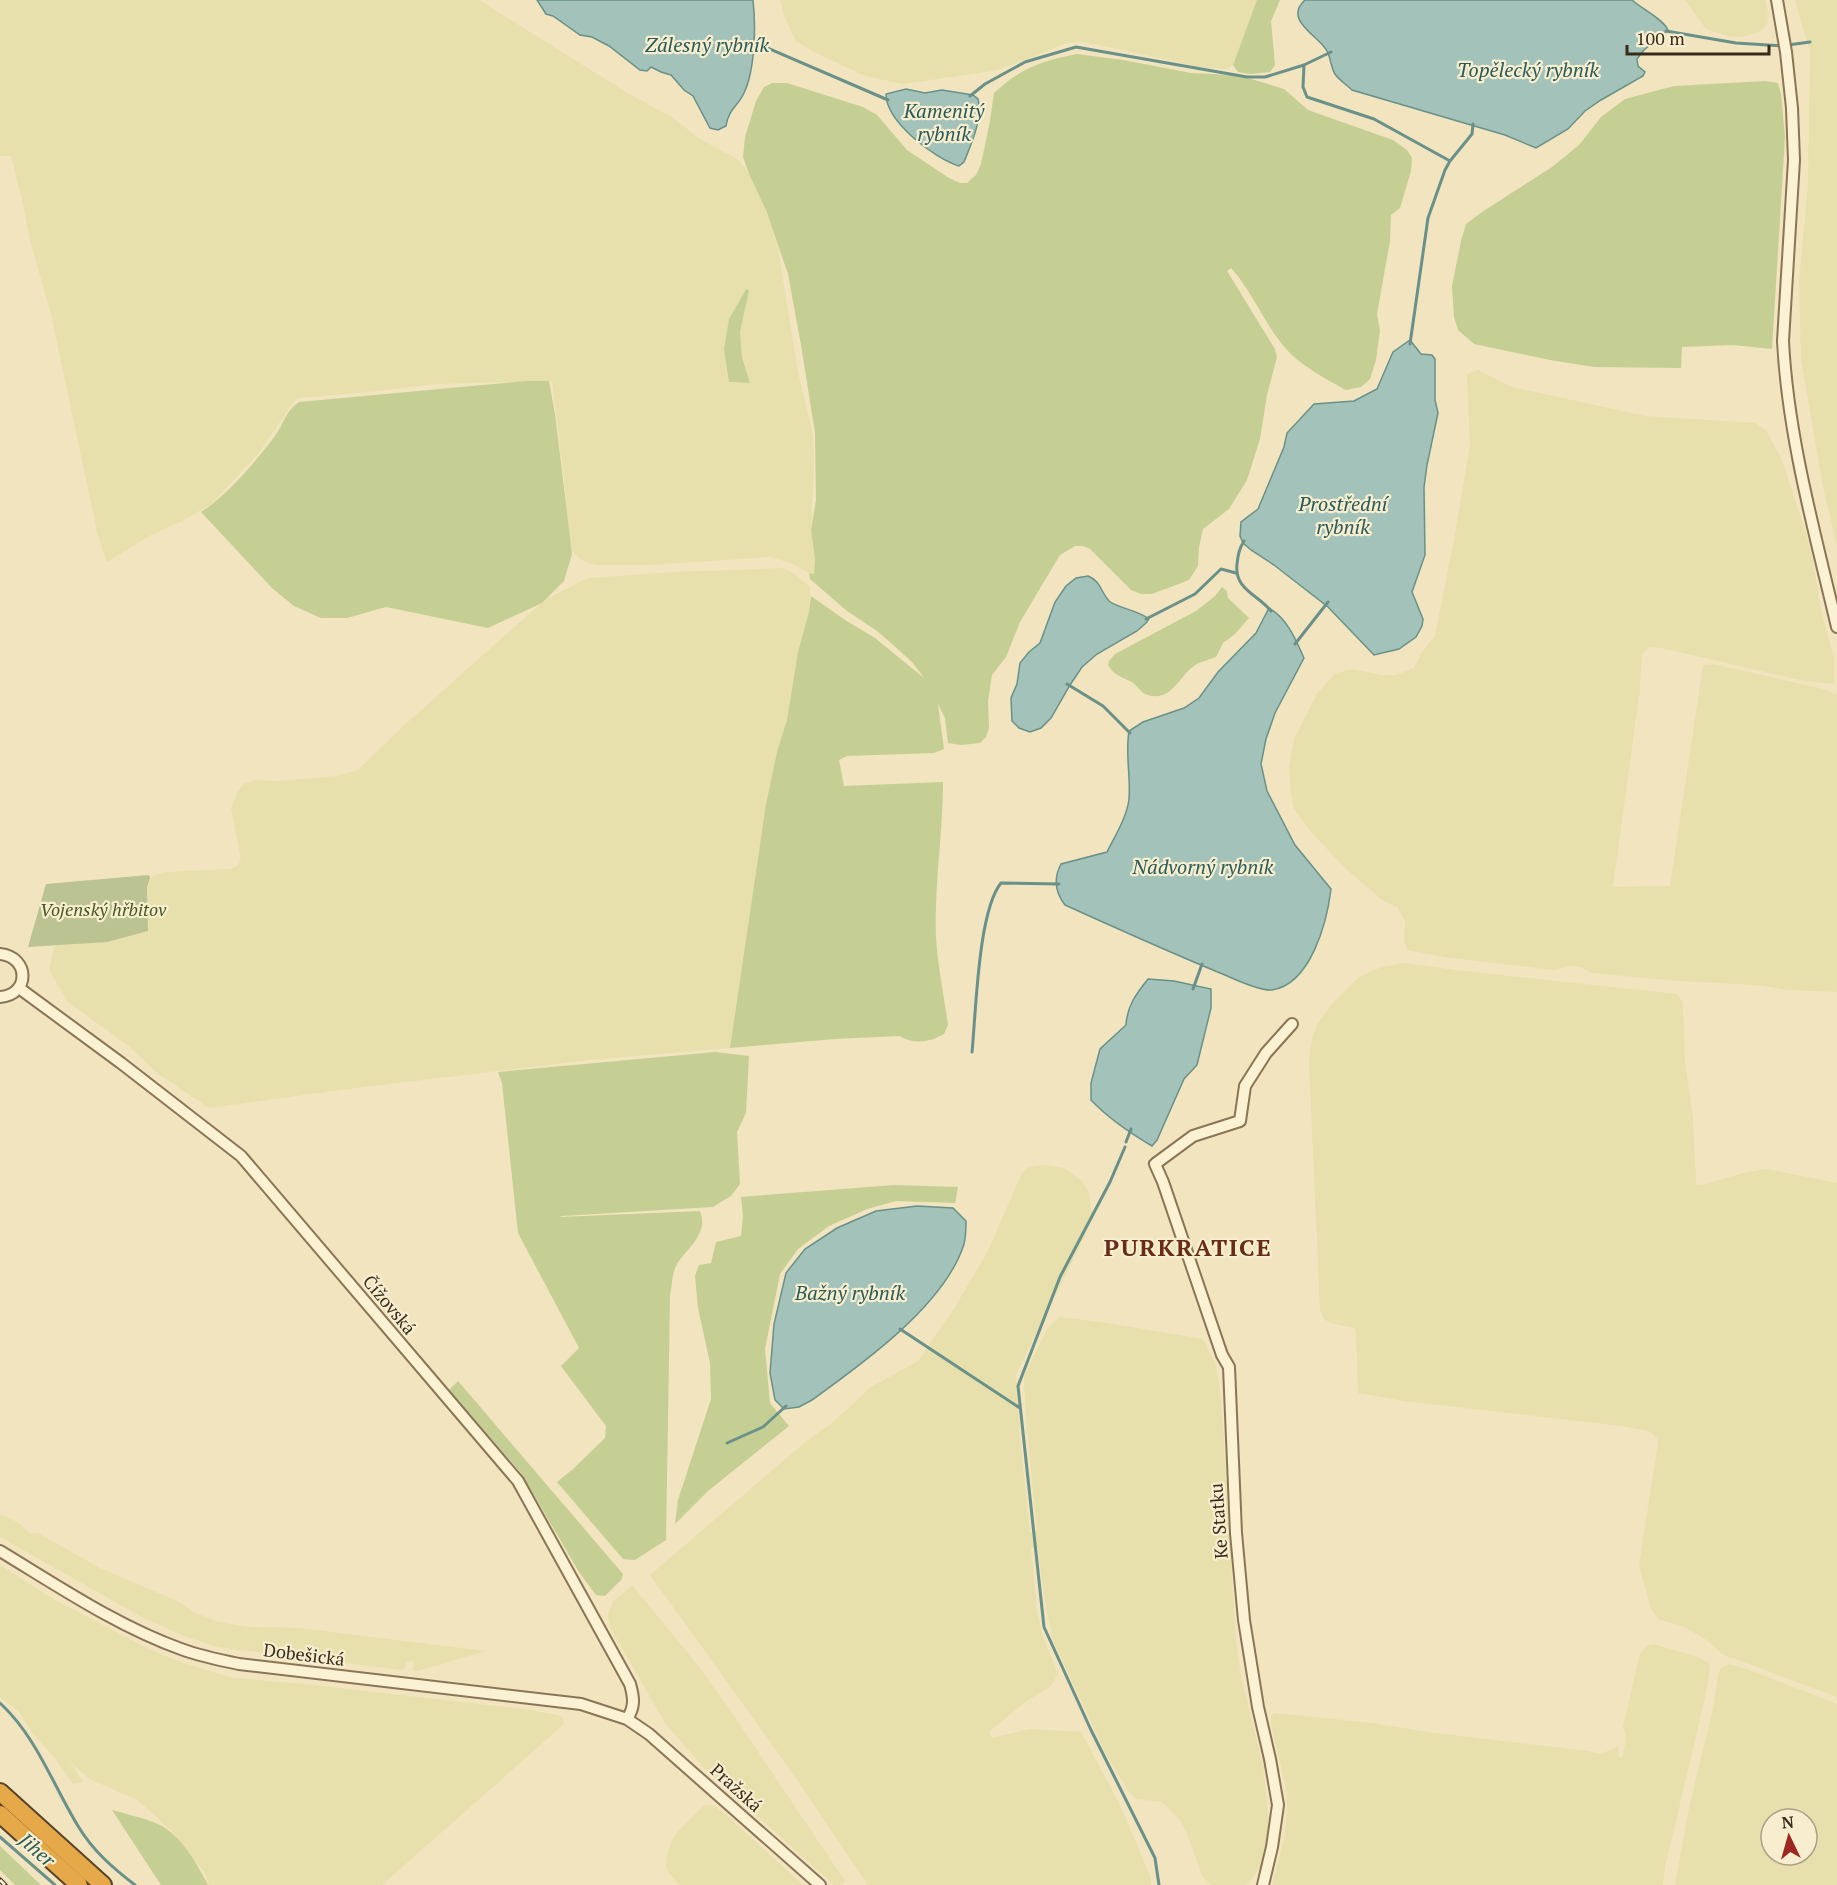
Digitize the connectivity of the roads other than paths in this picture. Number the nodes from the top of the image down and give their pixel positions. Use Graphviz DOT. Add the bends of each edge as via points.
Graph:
graph roads {
  1 [pos="1776,0"];
  2 [pos="1837,627"];
  3 [pos="0,954"];
  4 [pos="19,988"];
  5 [pos="0,997"];
  6 [pos="1292,1024"];
  7 [pos="0,1551"];
  8 [pos="627,1719"];
  9 [pos="0,1792"];
  10 [pos="0,1814"];
  11 [pos="79,1885"];
  12 [pos="103,1885"];
  13 [pos="820,1885"];
  14 [pos="1263,1885"];
  1 -- 2 [label="street" via="1786,52 1794,160 1783,341 1789,411"];
  3 -- 4 [label="street" via="11,956 20,966 23,975"];
  4 -- 5 [label="street"];
  4 -- 8 [label="street, Čížovská" via="241,1156 518,1481 630,1684 634,1702"];
  6 -- 14 [label="street, Ke Statku" via="1266,1053 1245,1086 1240,1121 1193,1136 1155,1164 1228,1367 1244,1620 1278,1805"];
  7 -- 8 [label="street, Dobešická" via="121,1622 208,1658 581,1704"];
  8 -- 13 [label="street, Pražská" via="666,1747"];
  9 -- 12 [label="highway"];
  10 -- 11 [label="highway"];
}
